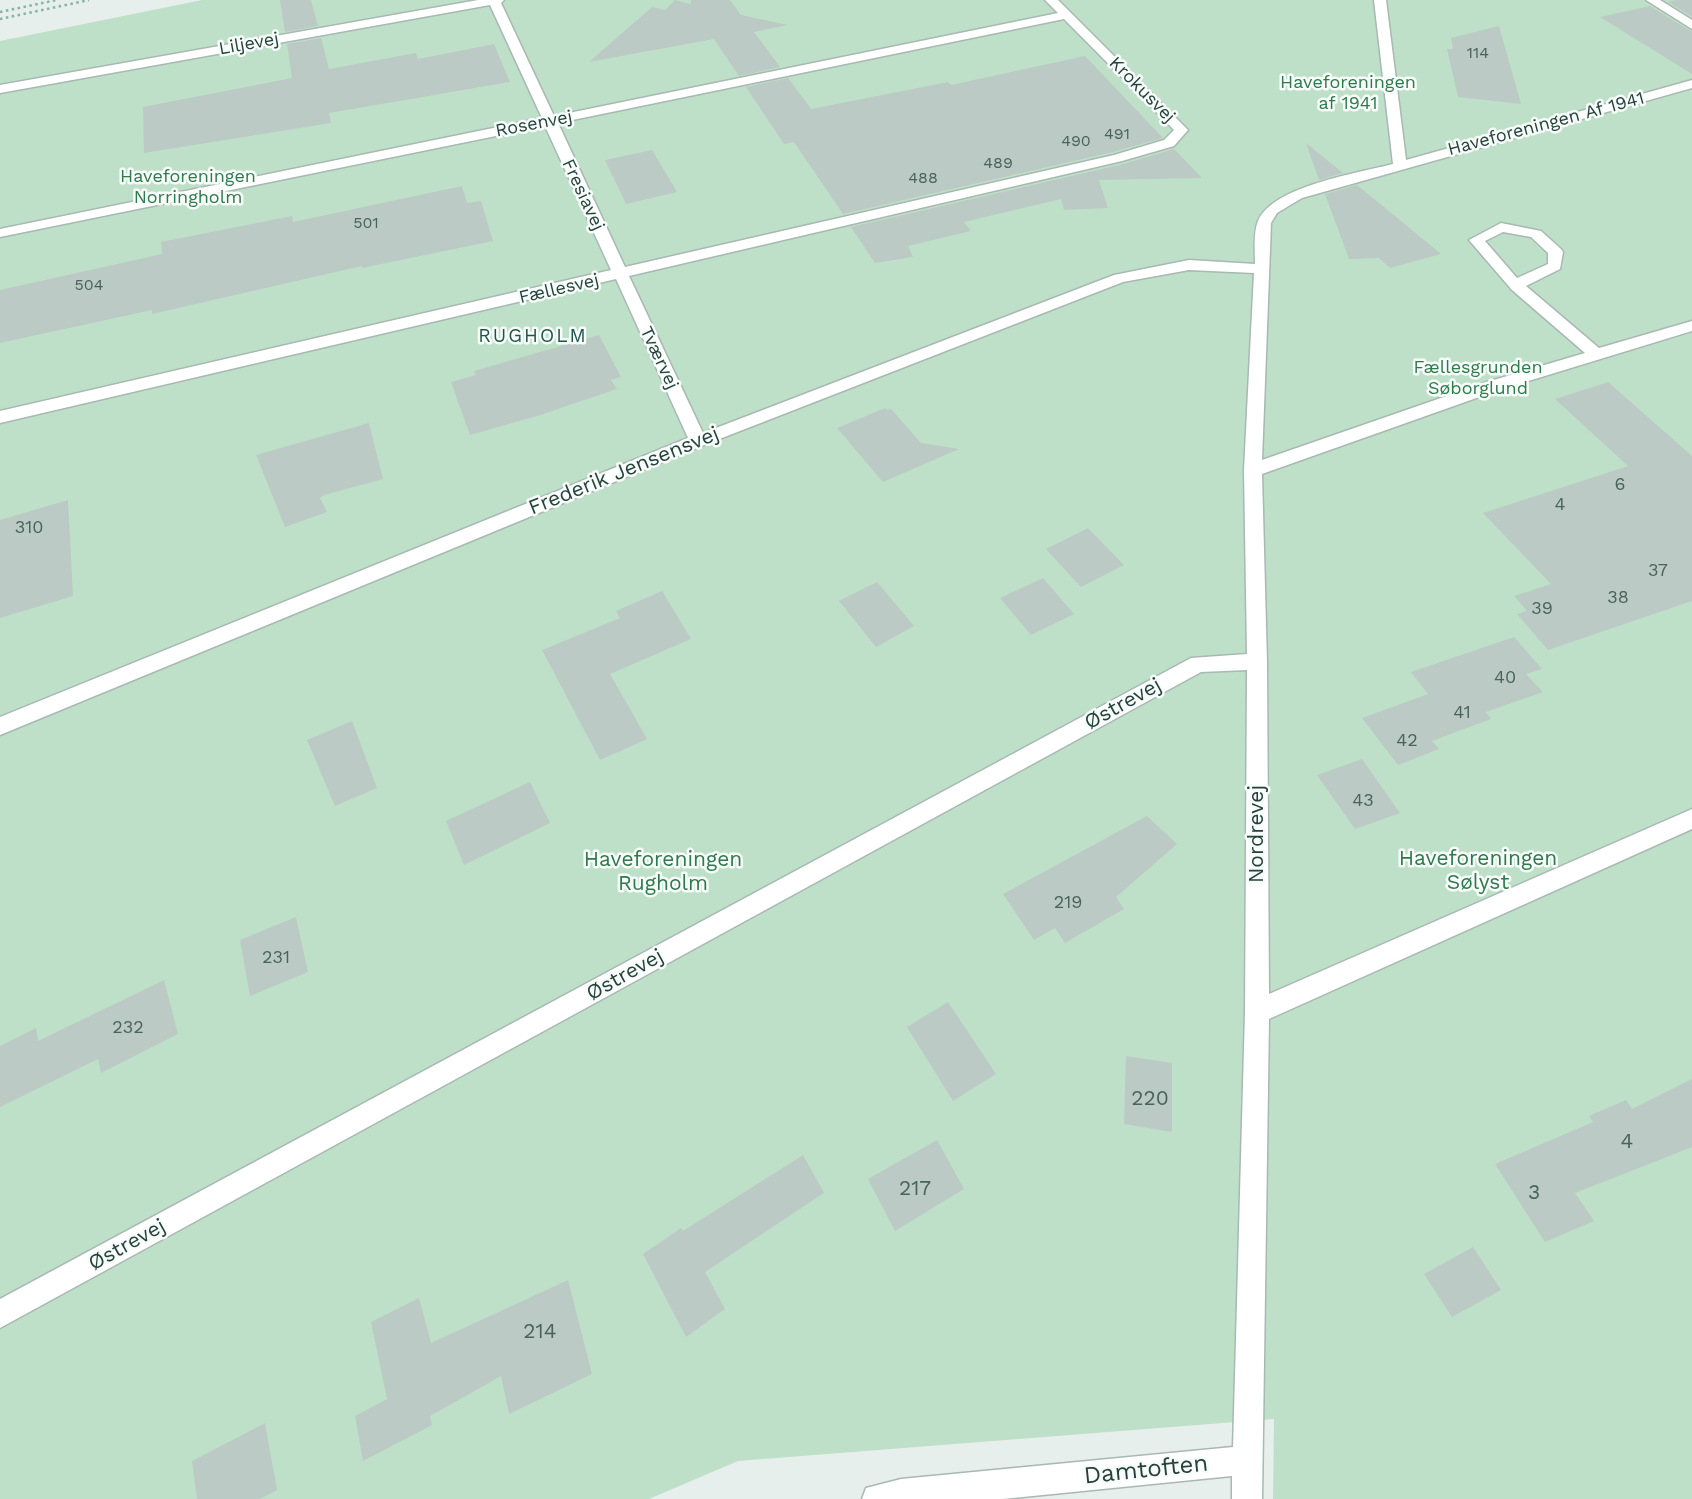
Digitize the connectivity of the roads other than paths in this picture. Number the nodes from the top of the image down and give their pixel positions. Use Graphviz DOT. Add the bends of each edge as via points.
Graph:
graph roads {
  1 [pos="495,0"];
  2 [pos="1051,0"];
  3 [pos="1380,0"];
  4 [pos="1652,0"];
  5 [pos="1067,15"];
  6 [pos="1692,24"];
  7 [pos="1692,84"];
  8 [pos="0,89"];
  9 [pos="549,121"];
  10 [pos="1117,158"];
  11 [pos="1400,164"];
  12 [pos="1272,211"];
  13 [pos="0,233"];
  14 [pos="1260,269"];
  15 [pos="619,275"];
  16 [pos="1517,284"];
  17 [pos="1692,326"];
  18 [pos="1597,355"];
  19 [pos="0,417"];
  20 [pos="698,440"];
  21 [pos="1253,470"];
  22 [pos="1257,662"];
  23 [pos="0,726"];
  24 [pos="1692,819"];
  25 [pos="1257,1012"];
  26 [pos="0,1314"];
  27 [pos="1248,1460"];
  28 [pos="877,1499"];
  29 [pos="1247,1499"];
  1 -- 8 [label="street, Liljevej"];
  1 -- 9 [label="street, Fresiavej"];
  2 -- 5 [label="street, Krokusvej"];
  3 -- 11 [label="street"];
  4 -- 6 [label="street"];
  5 -- 9 [label="street, Rosenvej"];
  5 -- 10 [label="street, Krokusvej" via="1181,130 1170,143"];
  7 -- 11 [label="street, Haveforeningen Af 1941"];
  9 -- 13 [label="street, Rosenvej"];
  9 -- 15 [label="street, Fresiavej"];
  10 -- 15 [label="street, Fællesvej"];
  11 -- 12 [label="street, Haveforeningen Af 1941" via="1297,195"];
  12 -- 14 [label="street, Nordrevej" via="1264,223"];
  14 -- 20 [label="street, Frederik Jensensvej" via="1189,265 1119,278"];
  14 -- 21 [label="street, Nordrevej"];
  15 -- 19 [label="street, Fællesvej"];
  15 -- 20 [label="street, Tværvej"];
  16 -- 16 [label="street" via="1490,261 1476,240 1502,227 1535,234 1556,252 1555,267"];
  16 -- 18 [label="street"];
  17 -- 18 [label="street"];
  18 -- 21 [label="street" via="1493,386"];
  20 -- 23 [label="street, Frederik Jensensvej"];
  21 -- 22 [label="street, Nordrevej"];
  22 -- 25 [label="street, Nordrevej"];
  22 -- 26 [label="street, Østrevej" via="1198,664"];
  24 -- 25 [label="street"];
  25 -- 27 [label="street, Nordrevej"];
  27 -- 28 [label="street, Damtoften"];
  27 -- 29 [label="street, Nordrevej"];
}
